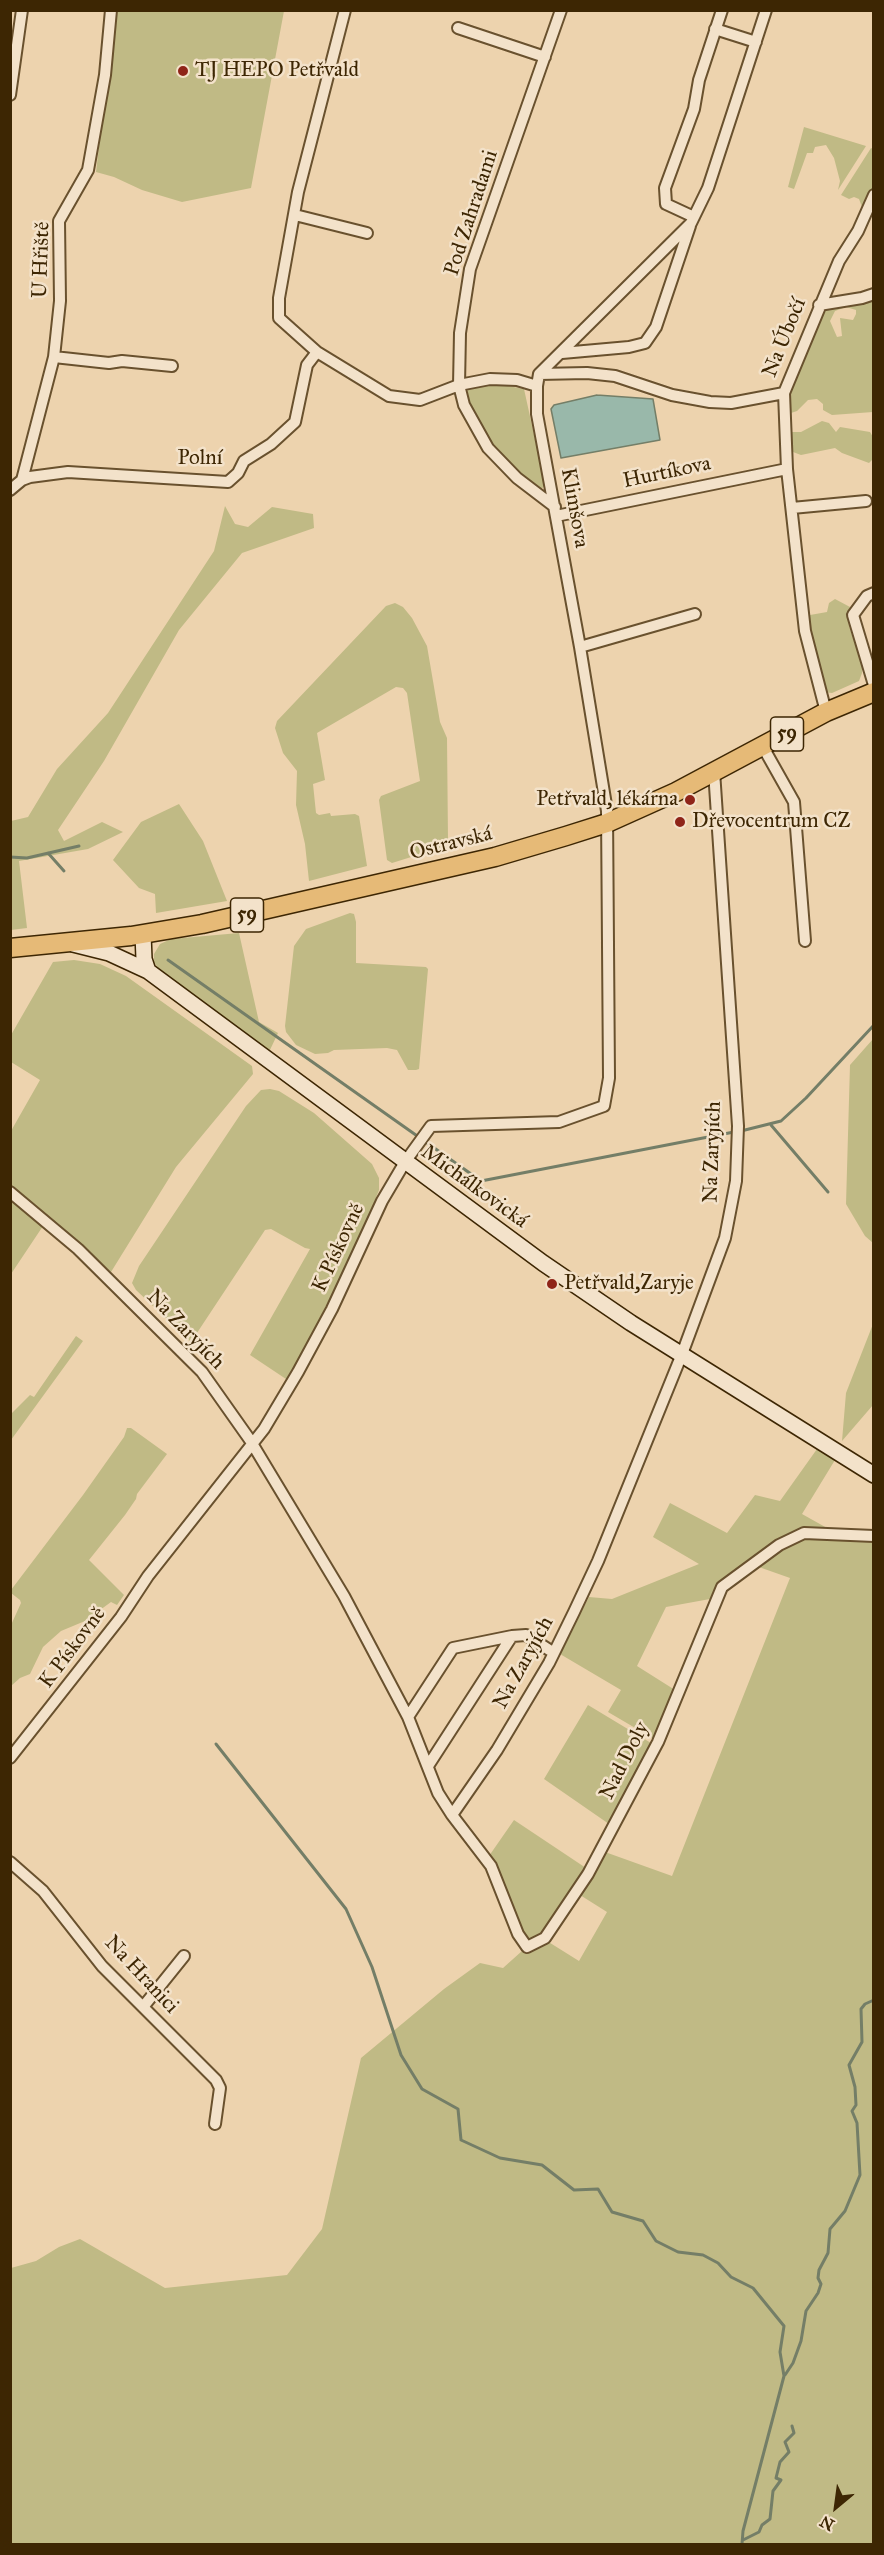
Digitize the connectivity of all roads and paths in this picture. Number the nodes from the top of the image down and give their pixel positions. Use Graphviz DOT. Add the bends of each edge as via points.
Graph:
graph roads {
  1 [pos="22,10"];
  2 [pos="111,10"];
  3 [pos="345,10"];
  4 [pos="561,10"];
  5 [pos="722,10"];
  6 [pos="766,10"];
  7 [pos="458,28"];
  8 [pos="716,29"];
  9 [pos="756,42"];
  10 [pos="545,57"];
  11 [pos="10,94"];
  12 [pos="873,195"];
  13 [pos="295,215"];
  14 [pos="692,220"];
  15 [pos="367,233"];
  16 [pos="873,294"];
  17 [pos="819,305"];
  18 [pos="317,352"];
  19 [pos="562,353"];
  20 [pos="54,357"];
  21 [pos="172,366"];
  22 [pos="539,374"];
  23 [pos="459,385"];
  24 [pos="537,386"];
  25 [pos="784,393"];
  26 [pos="787,469"];
  27 [pos="22,480"];
  28 [pos="10,490"];
  29 [pos="866,501"];
  30 [pos="792,508"];
  31 [pos="555,511"];
  32 [pos="873,593"];
  33 [pos="695,614"];
  34 [pos="580,647"];
  35 [pos="873,685"];
  36 [pos="873,692"];
  37 [pos="826,712"];
  38 [pos="763,747"];
  39 [pos="714,771"];
  40 [pos="608,823"];
  41 [pos="137,935"];
  42 [pos="806,941"];
  43 [pos="64,943"];
  44 [pos="10,948"];
  45 [pos="130,962"];
  46 [pos="148,971"];
  47 [pos="405,1162"];
  48 [pos="10,1192"];
  49 [pos="681,1354"];
  50 [pos="253,1445"];
  51 [pos="873,1474"];
  52 [pos="873,1536"];
  53 [pos="512,1636"];
  54 [pos="554,1653"];
  55 [pos="408,1717"];
  56 [pos="10,1758"];
  57 [pos="428,1766"];
  58 [pos="452,1815"];
  59 [pos="10,1862"];
  60 [pos="184,1956"];
  61 [pos="143,2007"];
  62 [pos="215,2124"];
  1 -- 11 [label="street"];
  2 -- 20 [label="street, U Hřiště" via="105,75 88,170 59,220 60,301"];
  3 -- 13 [label="street"];
  4 -- 10 [label="street, Pod Zahradami"];
  5 -- 8 [label="street"];
  6 -- 9 [label="street"];
  7 -- 10 [label="street"];
  8 -- 9 [label="street"];
  8 -- 14 [label="street" via="694,109 665,188 666,204"];
  9 -- 14 [label="street" via="708,188"];
  10 -- 23 [label="street, Pod Zahradami" via="470,269 460,333"];
  12 -- 17 [label="street, Na Úbočí"];
  13 -- 15 [label="street"];
  13 -- 18 [label="street" via="279,298 279,318"];
  14 -- 19 [label="street"];
  14 -- 19 [label="street" via="656,327 645,344"];
  16 -- 17 [label="street"];
  17 -- 25 [label="street, Na Úbočí"];
  18 -- 23 [label="street" via="389,396 420,400"];
  18 -- 27 [label="street, Polní" via="307,365 295,422 244,461 228,482 68,472"];
  19 -- 22 [label="street"];
  20 -- 21 [label="street"];
  20 -- 27 [label="street, U Hřiště"];
  22 -- 24 [label="street, Klimšova"];
  22 -- 25 [label="street" via="615,376 672,395 710,402 731,403"];
  23 -- 24 [label="street" via="499,379"];
  23 -- 31 [label="street, Pod Zahradami" via="464,405 488,448"];
  24 -- 31 [label="street, Klimšova" via="537,414"];
  25 -- 26 [label="street, Na Úbočí"];
  26 -- 30 [label="street, Na Úbočí"];
  26 -- 31 [label="street, Hurtíkova"];
  27 -- 28 [label="street, Polní"];
  29 -- 30 [label="street"];
  30 -- 37 [label="street, Na Úbočí" via="805,631"];
  31 -- 34 [label="street, Klimšova"];
  32 -- 35 [label="street" via="853,615"];
  33 -- 34 [label="street"];
  34 -- 40 [label="street, Klimšova"];
  36 -- 37 [label="main road, Ostravská / 59"];
  37 -- 38 [label="main road, Ostravská / 59"];
  38 -- 39 [label="main road, Ostravská / 59"];
  38 -- 42 [label="street" via="794,802"];
  39 -- 40 [label="main road, Ostravská / 59"];
  39 -- 49 [label="street, Na Zaryjích" via="738,1126 736,1180 725,1238"];
  40 -- 41 [label="main road, Ostravská / 59" via="495,857 292,905"];
  40 -- 47 [label="street, K Pískovně" via="609,1078 604,1106 559,1122 431,1126"];
  41 -- 43 [label="main road, Ostravská / 59"];
  41 -- 45 [label="street" via="128,947"];
  41 -- 46 [label="street"];
  43 -- 44 [label="main road, Ostravská / 59"];
  43 -- 45 [label="street, Michálkovická" via="103,951"];
  45 -- 46 [label="street, Michálkovická"];
  46 -- 47 [label="street, Michálkovická"];
  47 -- 49 [label="street, Michálkovická" via="567,1280"];
  47 -- 50 [label="street, K Pískovně" via="298,1372"];
  48 -- 50 [label="street, Na Zaryjích" via="78,1249 202,1372"];
  49 -- 51 [label="street, Michálkovická"];
  49 -- 54 [label="street, Na Zaryjích" via="598,1561"];
  50 -- 55 [label="street, Na Zaryjích" via="344,1596"];
  50 -- 56 [label="street, K Pískovně" via="154,1567 121,1617"];
  52 -- 58 [label="street, Nad Doly" via="804,1533 778,1545 722,1587 658,1742 588,1874 545,1938 527,1947 518,1935 491,1866"];
  53 -- 54 [label="street" via="526,1635"];
  53 -- 55 [label="street" via="453,1648"];
  53 -- 57 [label="street"];
  54 -- 58 [label="street, Na Zaryjích" via="497,1750"];
  55 -- 57 [label="street, Na Zaryjích"];
  57 -- 58 [label="street, Na Zaryjích"];
  59 -- 61 [label="street, Na Hranici" via="43,1890 102,1966"];
  60 -- 61 [label="street"];
  61 -- 62 [label="street, Na Hranici" via="216,2080 220,2088"];
}
